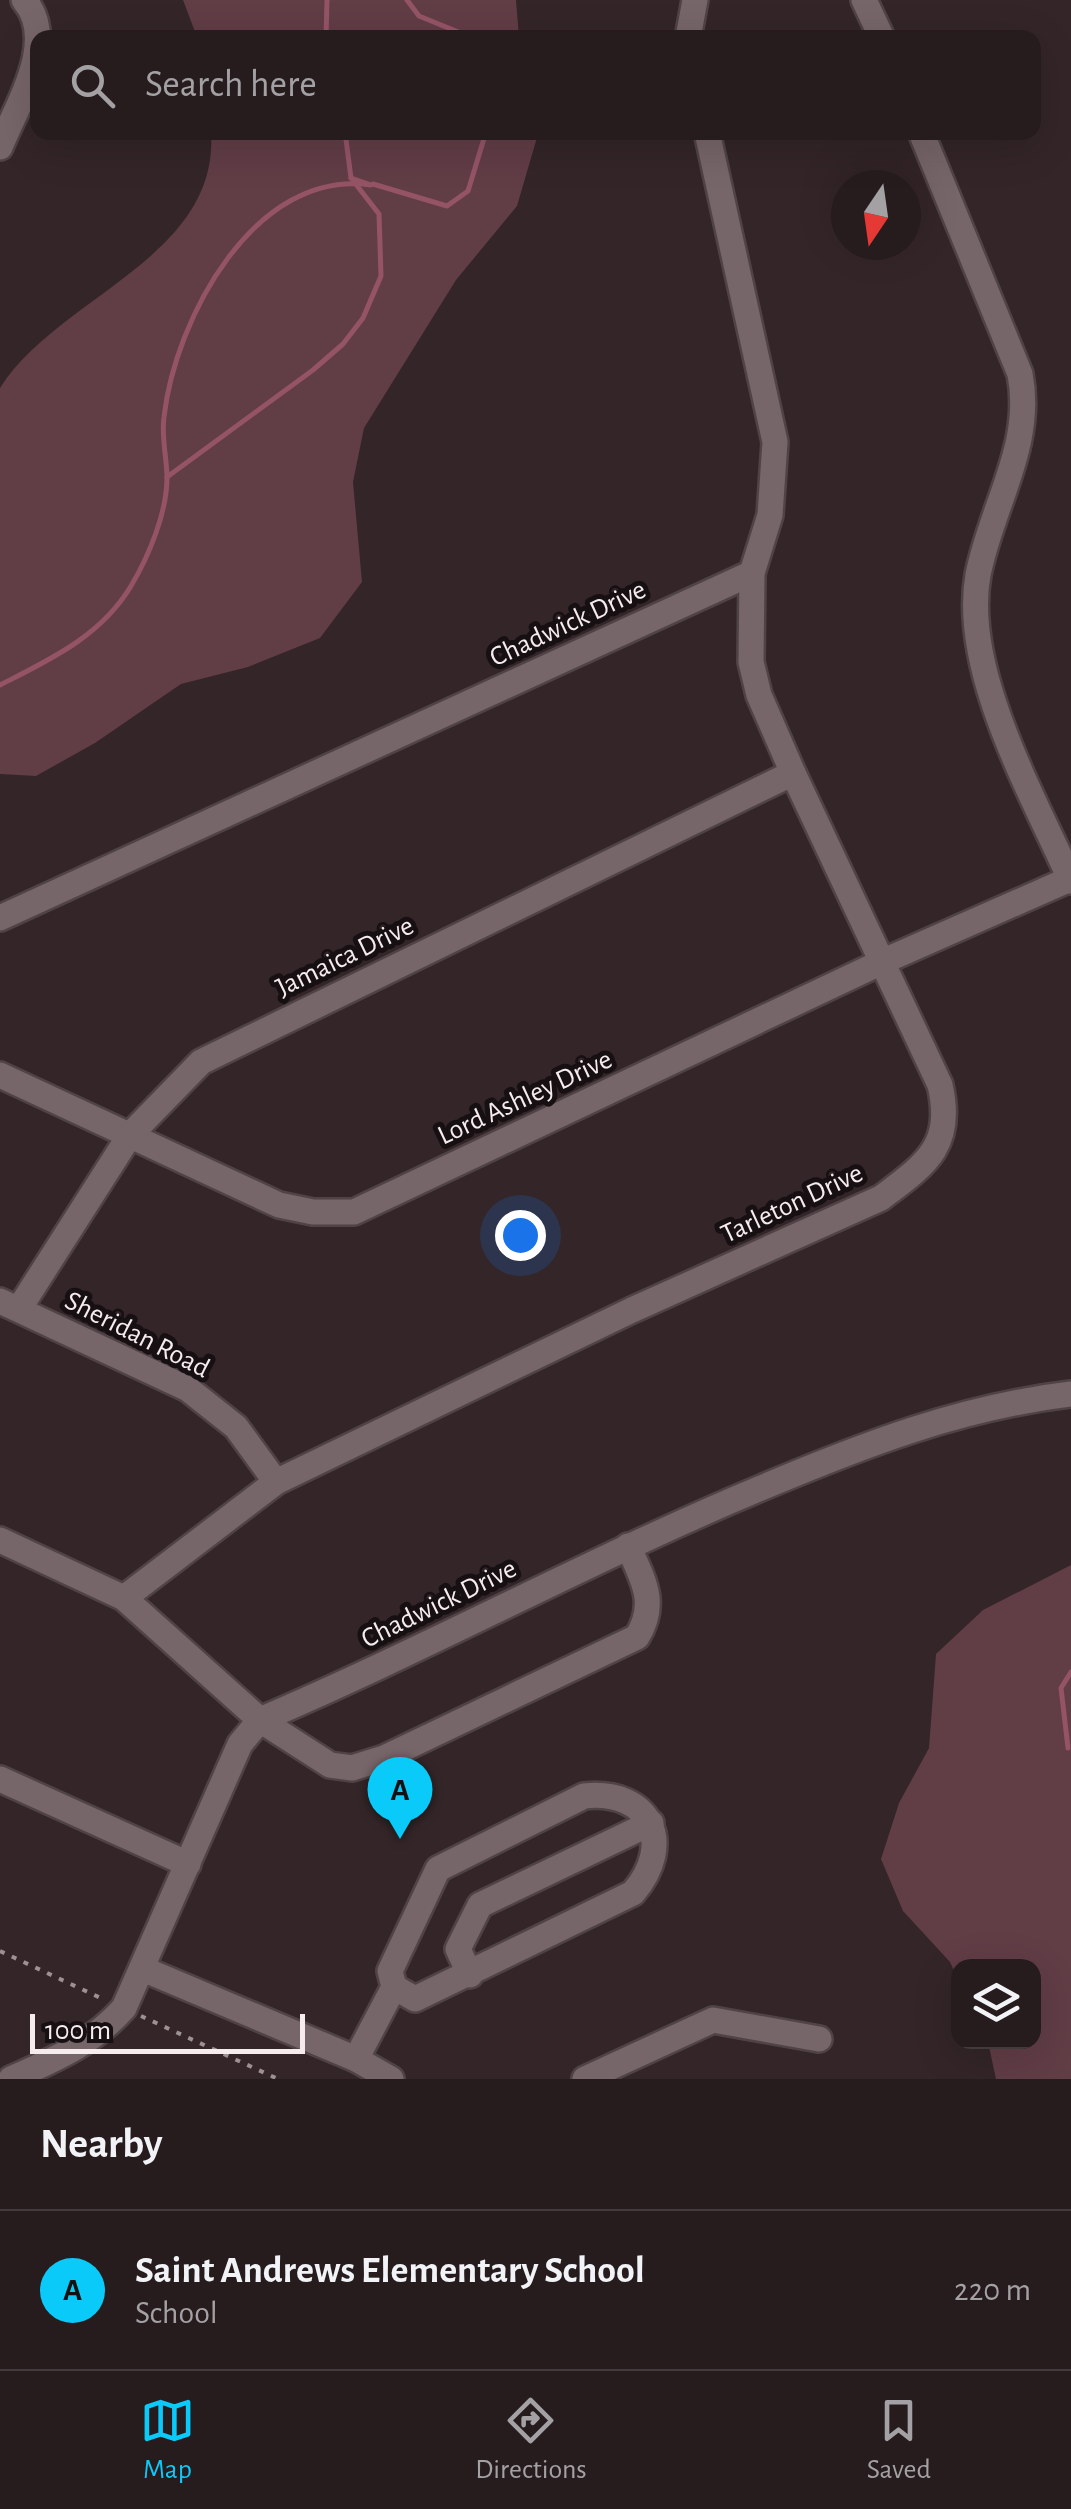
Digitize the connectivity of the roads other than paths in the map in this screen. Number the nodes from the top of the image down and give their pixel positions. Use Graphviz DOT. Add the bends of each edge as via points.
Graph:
graph roads {
  1 [pos="24,0"];
  2 [pos="864,0"];
  3 [pos="694,1"];
  4 [pos="38,30"];
  5 [pos="689,30"];
  6 [pos="878,30"];
  7 [pos="30,73"];
  8 [pos="709,140"];
  9 [pos="924,140"];
  10 [pos="0,147"];
  11 [pos="752,572"];
  12 [pos="793,773"];
  13 [pos="1071,880"];
  14 [pos="0,918"];
  15 [pos="884,961"];
  16 [pos="0,1076"];
  17 [pos="130,1135"];
  18 [pos="10,1305"];
  19 [pos="1071,1394"];
  20 [pos="276,1482"];
  21 [pos="0,1540"];
  22 [pos="628,1546"];
  23 [pos="124,1598"];
  24 [pos="260,1720"];
  25 [pos="0,1779"];
  26 [pos="651,1823"];
  27 [pos="188,1864"];
  28 [pos="143,1969"];
  29 [pos="470,1974"];
  30 [pos="394,1987"];
  31 [pos="820,2039"];
  32 [pos="356,2059"];
  33 [pos="11,2079"];
  34 [pos="390,2079"];
  35 [pos="585,2079"];
  1 -- 4 [label="street"];
  2 -- 6 [label="street"];
  3 -- 5 [label="street"];
  7 -- 10 [label="street"];
  8 -- 11 [label="street" via="776,442 770,515"];
  9 -- 13 [label="street" via="1023,390 1022,430 978,576 976,635 996,707"];
  11 -- 12 [label="street, Tarleton Drive" via="751,662"];
  11 -- 14 [label="street, Chadwick Drive"];
  12 -- 15 [label="street, Tarleton Drive"];
  12 -- 17 [label="street, Jamaica Drive" via="201,1062"];
  13 -- 15 [label="street, Lord Ashley Drive"];
  15 -- 17 [label="street, Lord Ashley Drive" via="354,1212 279,1205"];
  15 -- 20 [label="street, Tarleton Drive" via="947,1115 939,1146 917,1171 880,1198"];
  16 -- 17 [label="street, Lord Ashley Drive"];
  17 -- 18 [label="street, Jamaica Drive"];
  18 -- 20 [label="street, Sheridan Road" via="188,1389 236,1427"];
  19 -- 22 [label="street, Chadwick Drive" via="1013,1400 892,1433"];
  20 -- 23 [label="street, Tarleton Drive"];
  21 -- 23 [label="street"];
  22 -- 24 [label="street, Chadwick Drive"];
  22 -- 24 [label="street" via="650,1600 648,1620 636,1637 384,1758 352,1768 330,1764"];
  23 -- 24 [label="street"];
  24 -- 27 [label="street" via="240,1744"];
  25 -- 27 [label="street"];
  26 -- 29 [label="street" via="656,1850 650,1874 633,1892"];
  26 -- 29 [label="street" via="480,1905 458,1949"];
  26 -- 30 [label="street" via="632,1802 610,1794 584,1796 455,1858 438,1869 425,1892 390,1971"];
  27 -- 28 [label="street"];
  28 -- 32 [label="street"];
  28 -- 33 [label="street" via="103,2032"];
  29 -- 30 [label="street" via="415,1999"];
  30 -- 32 [label="street"];
  31 -- 35 [label="street" via="714,2020"];
  32 -- 34 [label="street"];
}
